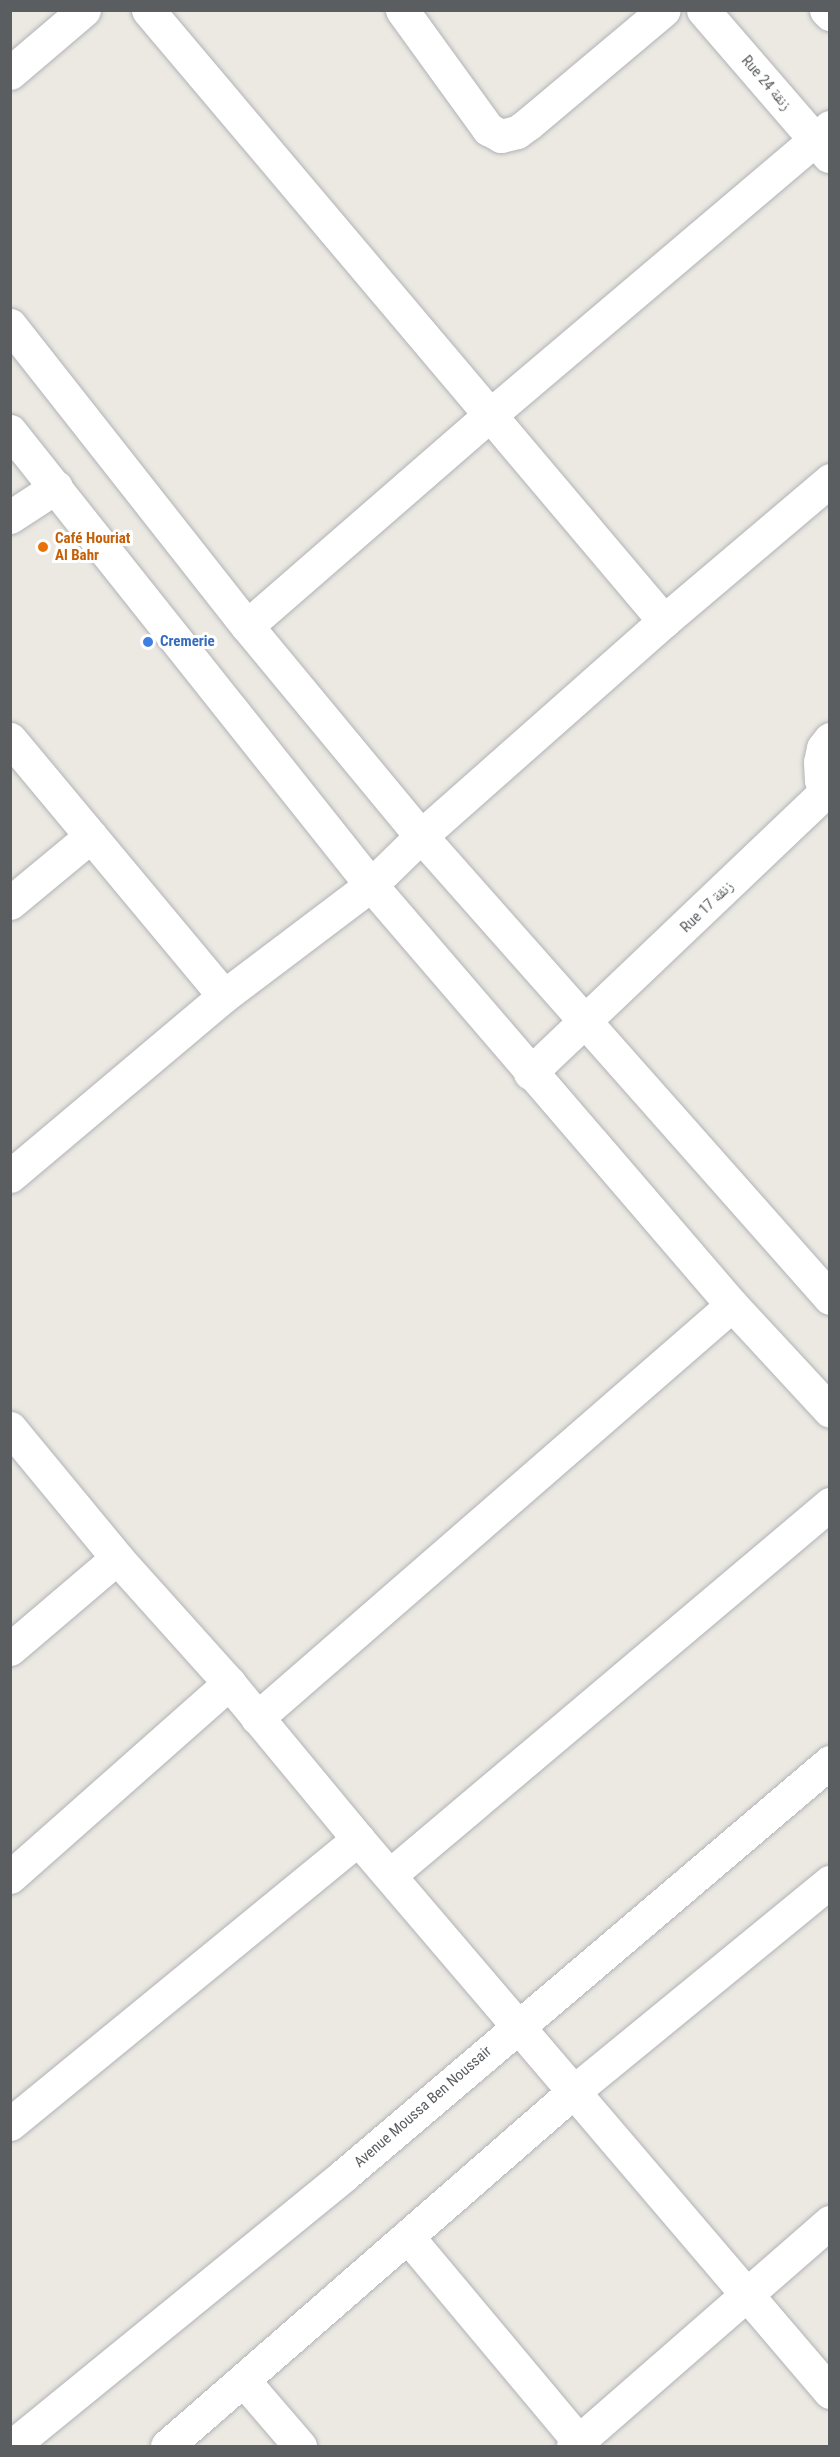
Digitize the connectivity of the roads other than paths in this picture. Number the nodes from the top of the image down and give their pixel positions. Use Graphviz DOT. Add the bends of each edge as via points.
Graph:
graph roads {
  1 [pos="84,10"];
  2 [pos="148,10"];
  3 [pos="402,10"];
  4 [pos="664,10"];
  5 [pos="703,10"];
  6 [pos="826,10"];
  7 [pos="830,14"];
  8 [pos="10,73"];
  9 [pos="825,141"];
  10 [pos="10,325"];
  11 [pos="489,416"];
  12 [pos="10,430"];
  13 [pos="830,480"];
  14 [pos="56,487"];
  15 [pos="10,518"];
  16 [pos="664,621"];
  17 [pos="247,626"];
  18 [pos="10,739"];
  19 [pos="830,739"];
  20 [pos="826,786"];
  21 [pos="92,836"];
  22 [pos="421,836"];
  23 [pos="371,885"];
  24 [pos="10,903"];
  25 [pos="224,996"];
  26 [pos="585,1024"];
  27 [pos="530,1073"];
  28 [pos="10,1176"];
  29 [pos="830,1298"];
  30 [pos="732,1305"];
  31 [pos="830,1411"];
  32 [pos="10,1428"];
  33 [pos="830,1503"];
  34 [pos="117,1558"];
  35 [pos="10,1648"];
  36 [pos="229,1683"];
  37 [pos="257,1719"];
  38 [pos="830,1762"];
  39 [pos="357,1839"];
  40 [pos="390,1875"];
  41 [pos="10,1877"];
  42 [pos="830,1882"];
  43 [pos="518,2025"];
  44 [pos="573,2092"];
  45 [pos="10,2124"];
  46 [pos="830,2222"];
  47 [pos="408,2237"];
  48 [pos="746,2295"];
  49 [pos="244,2381"];
  50 [pos="830,2392"];
  51 [pos="578,2445"];
  52 [pos="12,2446"];
  53 [pos="167,2446"];
  54 [pos="300,2446"];
  1 -- 8 [label="street"];
  2 -- 11 [label="street"];
  3 -- 4 [label="street" via="488,129 501,136 528,124"];
  5 -- 9 [label="street, Rue 24 زنقة"];
  6 -- 7 [label="street"];
  9 -- 11 [label="street"];
  10 -- 17 [label="street"];
  11 -- 16 [label="street"];
  11 -- 17 [label="street"];
  12 -- 14 [label="street"];
  13 -- 16 [label="street"];
  14 -- 15 [label="street"];
  14 -- 23 [label="street"];
  16 -- 22 [label="street"];
  17 -- 22 [label="street"];
  18 -- 21 [label="street"];
  19 -- 20 [label="street, Rue 17 زنقة" via="821,755"];
  20 -- 26 [label="street, Rue 17 زنقة"];
  21 -- 24 [label="street"];
  21 -- 25 [label="street"];
  22 -- 23 [label="street"];
  22 -- 26 [label="street"];
  23 -- 25 [label="street"];
  23 -- 27 [label="street"];
  25 -- 28 [label="street"];
  26 -- 27 [label="street, Rue 17 زنقة"];
  26 -- 29 [label="street"];
  27 -- 30 [label="street"];
  30 -- 31 [label="street"];
  30 -- 37 [label="street"];
  32 -- 34 [label="street"];
  33 -- 40 [label="street"];
  34 -- 35 [label="street"];
  34 -- 36 [label="street"];
  36 -- 37 [label="street"];
  36 -- 41 [label="street"];
  37 -- 39 [label="street"];
  38 -- 43 [label="street, Avenue Moussa Ben Noussair"];
  39 -- 40 [label="street"];
  39 -- 45 [label="street"];
  40 -- 43 [label="street"];
  42 -- 44 [label="street"];
  43 -- 44 [label="street"];
  43 -- 52 [label="street, Avenue Moussa Ben Noussair" via="344,2175"];
  44 -- 47 [label="street"];
  44 -- 48 [label="street"];
  46 -- 48 [label="street"];
  47 -- 49 [label="street"];
  47 -- 51 [label="street"];
  48 -- 50 [label="street"];
  48 -- 51 [label="street"];
  49 -- 53 [label="street"];
  49 -- 54 [label="street"];
}
